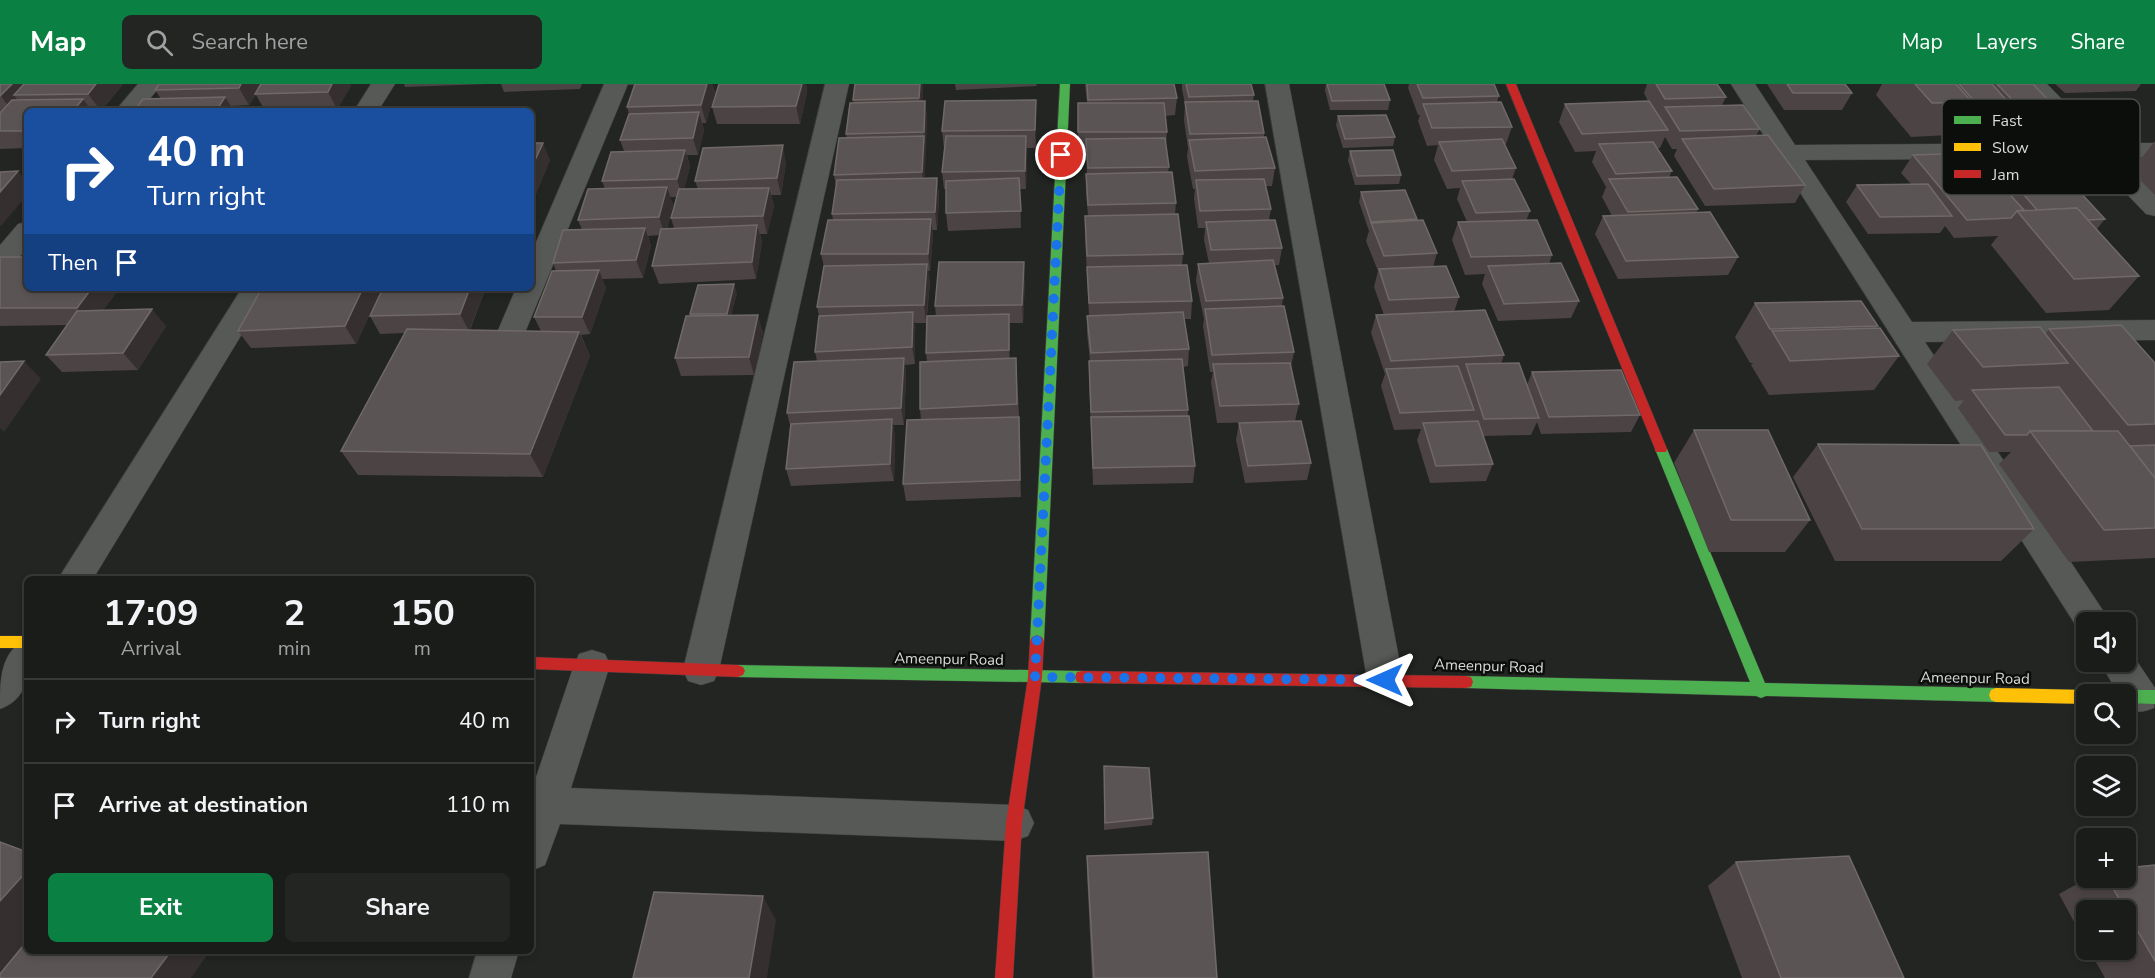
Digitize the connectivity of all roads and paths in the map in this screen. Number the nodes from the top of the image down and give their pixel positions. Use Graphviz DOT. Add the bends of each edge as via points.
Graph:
graph roads {
  1 [pos="150,84"];
  2 [pos="383,84"];
  3 [pos="616,84"];
  4 [pos="837,84"];
  5 [pos="1065,84"];
  6 [pos="1277,84"];
  7 [pos="1511,84"];
  8 [pos="1743,84"];
  9 [pos="2034,84"];
  10 [pos="2049,99"];
  11 [pos="130,108"];
  12 [pos="368,108"];
  13 [pos="1942,152"];
  14 [pos="1786,153"];
  15 [pos="2140,192"];
  16 [pos="2155,208"];
  17 [pos="24,234"];
  18 [pos="0,262"];
  19 [pos="534,280"];
  20 [pos="254,291"];
  21 [pos="529,291"];
  22 [pos="2155,330"];
  23 [pos="1903,332"];
  24 [pos="510,335"];
  25 [pos="77,576"];
  26 [pos="2085,612"];
  27 [pos="0,642"];
  28 [pos="24,642"];
  29 [pos="24,658"];
  30 [pos="534,663"];
  31 [pos="592,665"];
  32 [pos="701,670"];
  33 [pos="2124,672"];
  34 [pos="1035,677"];
  35 [pos="1385,680"];
  36 [pos="1761,691"];
  37 [pos="0,693"];
  38 [pos="2076,696"];
  39 [pos="2140,697"];
  40 [pos="546,806"];
  41 [pos="1014,823"];
  42 [pos="534,843"];
  43 [pos="497,954"];
  44 [pos="489,978"];
  45 [pos="1004,978"];
  1 -- 11 [label="street"];
  2 -- 12 [label="street"];
  3 -- 19 [label="street"];
  4 -- 32 [label="street"];
  5 -- 34 [label="street"];
  6 -- 35 [label="street"];
  7 -- 36 [label="street"];
  8 -- 14 [label="street"];
  9 -- 10 [label="street"];
  13 -- 14 [label="street"];
  14 -- 23 [label="street"];
  15 -- 16 [label="street"];
  17 -- 18 [label="street"];
  20 -- 25 [label="street"];
  21 -- 24 [label="street"];
  22 -- 23 [label="street"];
  23 -- 26 [label="street"];
  27 -- 28 [label="street"];
  29 -- 37 [label="street"];
  30 -- 31 [label="street, Ameenpur Road"];
  31 -- 32 [label="street, Ameenpur Road"];
  31 -- 40 [label="street"];
  32 -- 34 [label="street, Ameenpur Road"];
  33 -- 39 [label="street"];
  34 -- 35 [label="street, Ameenpur Road"];
  34 -- 41 [label="street"];
  35 -- 36 [label="street, Ameenpur Road"];
  36 -- 38 [label="street, Ameenpur Road"];
  40 -- 41 [label="street"];
  40 -- 42 [label="street"];
  41 -- 45 [label="street"];
  43 -- 44 [label="street"];
}
